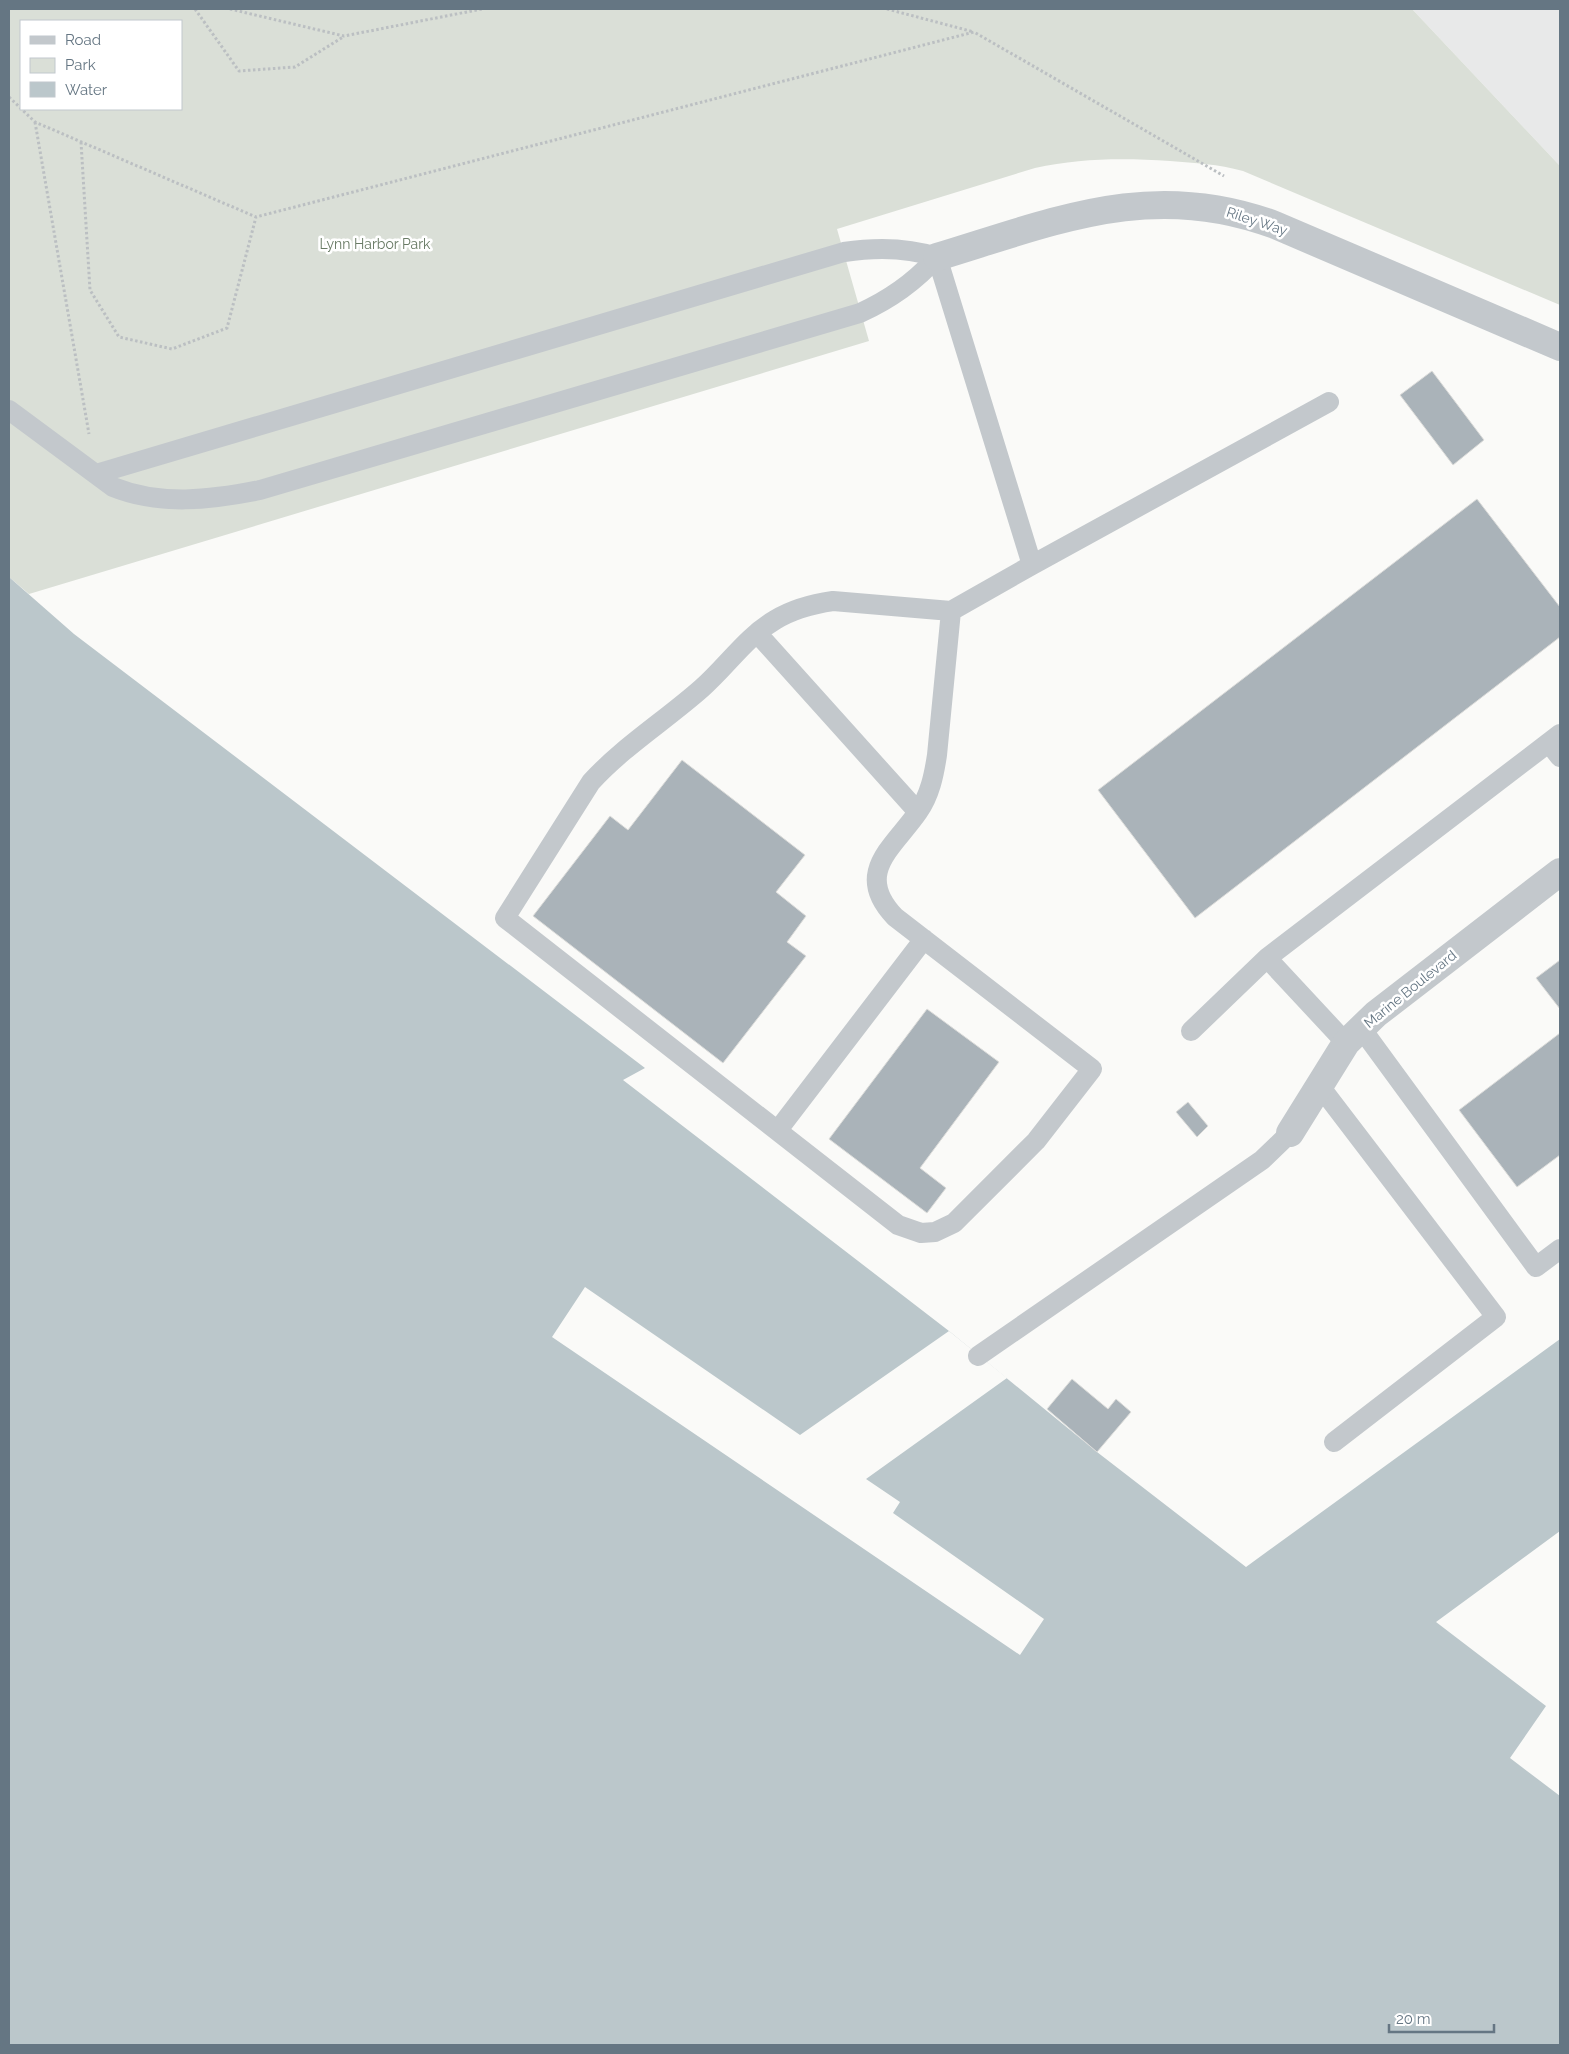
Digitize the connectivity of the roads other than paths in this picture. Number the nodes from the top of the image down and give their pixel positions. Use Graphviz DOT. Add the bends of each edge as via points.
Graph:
graph roads {
  1 [pos="937,257"];
  2 [pos="1560,346"];
  3 [pos="1329,402"];
  4 [pos="9,410"];
  5 [pos="96,474"];
  6 [pos="1032,565"];
  7 [pos="951,611"];
  8 [pos="757,633"];
  9 [pos="1557,745"];
  10 [pos="918,812"];
  11 [pos="1560,872"];
  12 [pos="924,939"];
  13 [pos="1267,958"];
  14 [pos="1192,1030"];
  15 [pos="1353,1036"];
  16 [pos="1319,1085"];
  17 [pos="778,1130"];
  18 [pos="1290,1133"];
  19 [pos="1560,1249"];
  20 [pos="978,1356"];
  21 [pos="1334,1442"];
  1 -- 2 [label="street, Riley Way" via="1066,218 1118,207 1169,204 1217,208 1276,225"];
  1 -- 5 [label="lane" via="904,249 844,252"];
  1 -- 5 [label="lane" via="910,285 860,313 260,490 204,498 150,498 113,487"];
  1 -- 6 [label="lane"];
  3 -- 6 [label="lane"];
  4 -- 5 [label="lane"];
  6 -- 7 [label="lane"];
  7 -- 8 [label="lane" via="833,601 794,610"];
  7 -- 10 [label="lane" via="936,762 927,796"];
  8 -- 10 [label="lane"];
  8 -- 17 [label="lane" via="715,677 606,766 591,782 505,918"];
  9 -- 13 [label="lane"];
  10 -- 12 [label="lane" via="887,850 880,862 877,879 884,906"];
  11 -- 15 [label="street, Marine Boulevard" via="1376,1014"];
  12 -- 17 [label="lane"];
  12 -- 17 [label="lane" via="1092,1069 1036,1141 954,1223 935,1232 921,1232 898,1225"];
  13 -- 14 [label="lane"];
  13 -- 15 [label="lane"];
  15 -- 16 [label="street, Marine Boulevard"];
  15 -- 19 [label="lane" via="1536,1267"];
  16 -- 18 [label="street, Marine Boulevard"];
  16 -- 21 [label="lane" via="1496,1317"];
  18 -- 20 [label="lane" via="1262,1160"];
}
